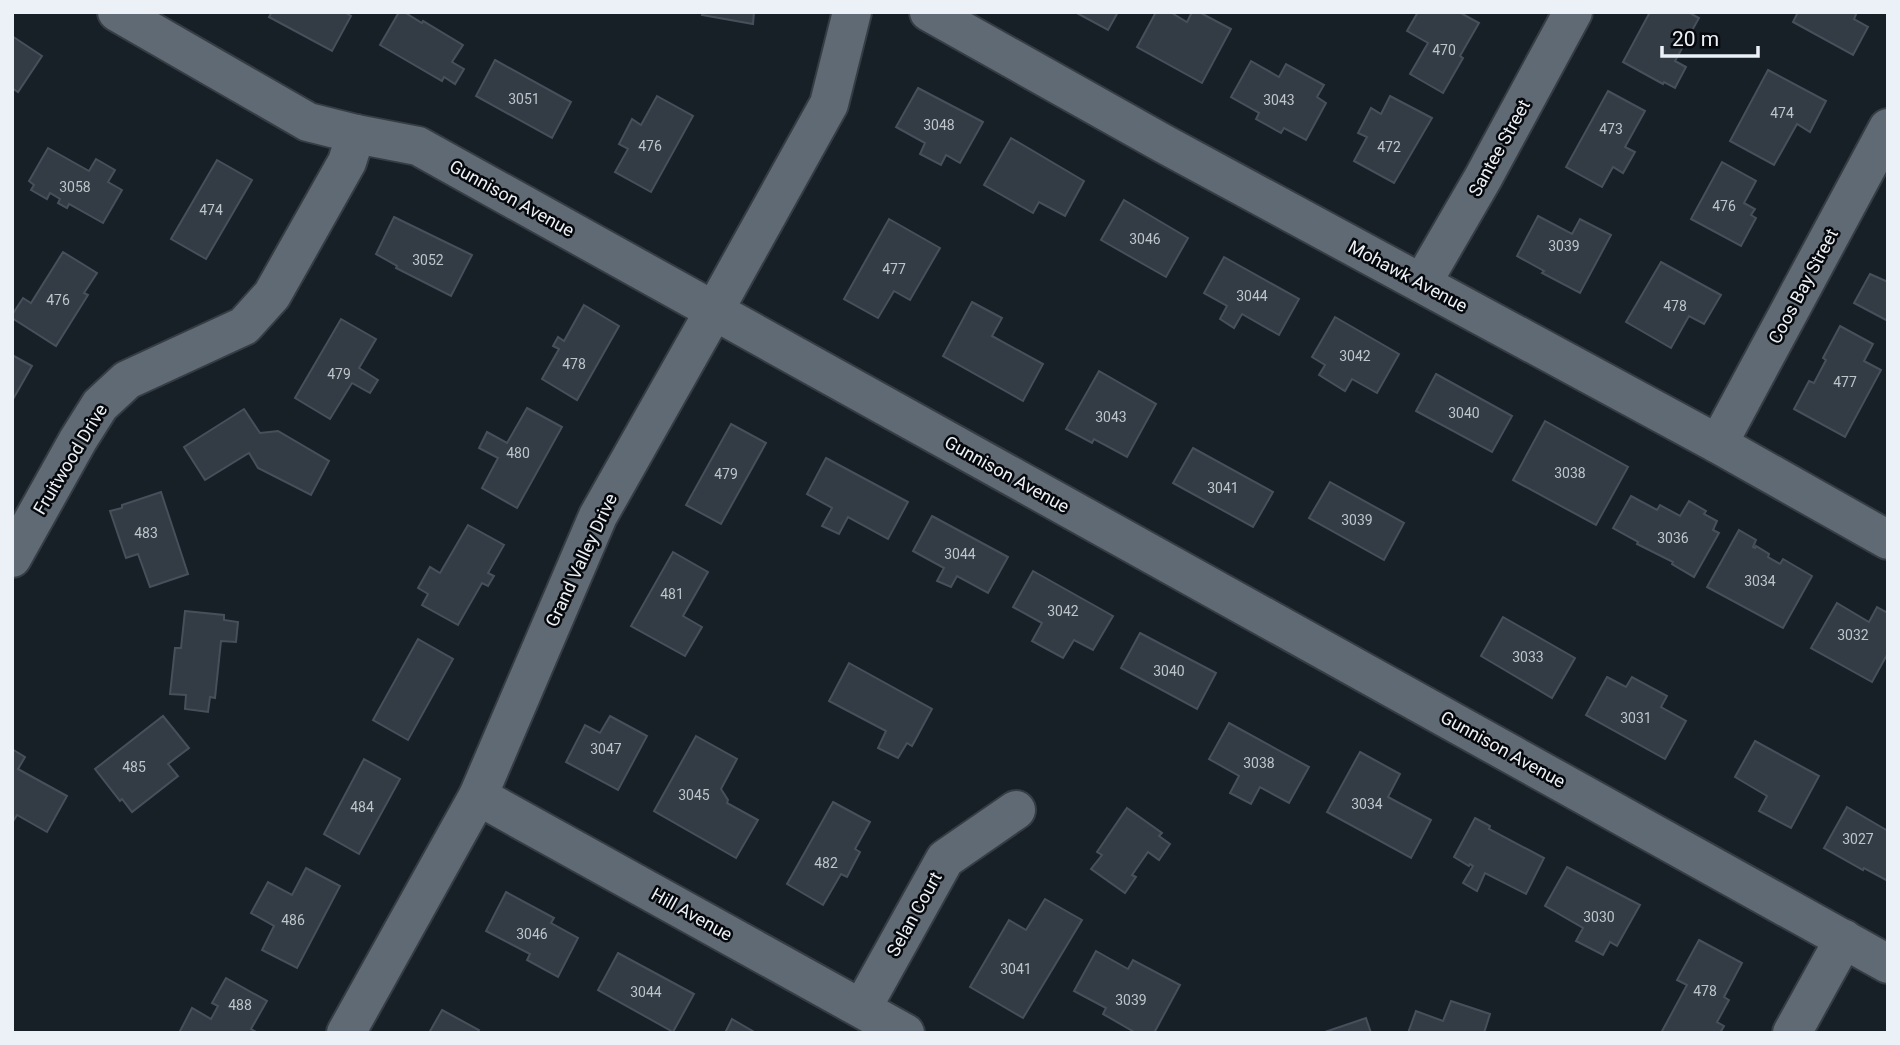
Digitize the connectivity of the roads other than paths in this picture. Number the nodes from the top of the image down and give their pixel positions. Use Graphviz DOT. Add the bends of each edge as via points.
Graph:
graph roads {
  1 [pos="117,12"];
  2 [pos="852,12"];
  3 [pos="929,12"];
  4 [pos="1573,12"];
  5 [pos="1888,128"];
  6 [pos="356,134"];
  7 [pos="1422,283"];
  8 [pos="714,311"];
  9 [pos="1718,444"];
  10 [pos="1888,540"];
  11 [pos="12,558"];
  12 [pos="478,796"];
  13 [pos="1016,810"];
  14 [pos="1844,939"];
  15 [pos="1888,964"];
  16 [pos="862,1008"];
  17 [pos="345,1033"];
  18 [pos="905,1033"];
  19 [pos="1792,1033"];
  1 -- 6 [label="street, Gunnison Avenue" via="308,122"];
  2 -- 8 [label="street, Grand Valley Drive" via="829,104"];
  3 -- 7 [label="street, Mohawk Avenue"];
  4 -- 7 [label="street, Santee Street"];
  5 -- 9 [label="street, Coos Bay Street"];
  6 -- 8 [label="street, Gunnison Avenue" via="418,146"];
  6 -- 11 [label="street, Fruitwood Drive" via="347,162 272,295 244,326 127,380 100,405"];
  7 -- 9 [label="street, Mohawk Avenue"];
  8 -- 12 [label="street, Grand Valley Drive" via="598,516"];
  8 -- 14 [label="street, Gunnison Avenue"];
  9 -- 10 [label="street, Mohawk Avenue"];
  12 -- 16 [label="street, Hill Avenue"];
  12 -- 17 [label="street, Grand Valley Drive"];
  13 -- 16 [label="street, Selan Court" via="945,859"];
  14 -- 15 [label="street, Gunnison Avenue"];
  14 -- 19 [label="street"];
  16 -- 18 [label="street, Hill Avenue"];
}
